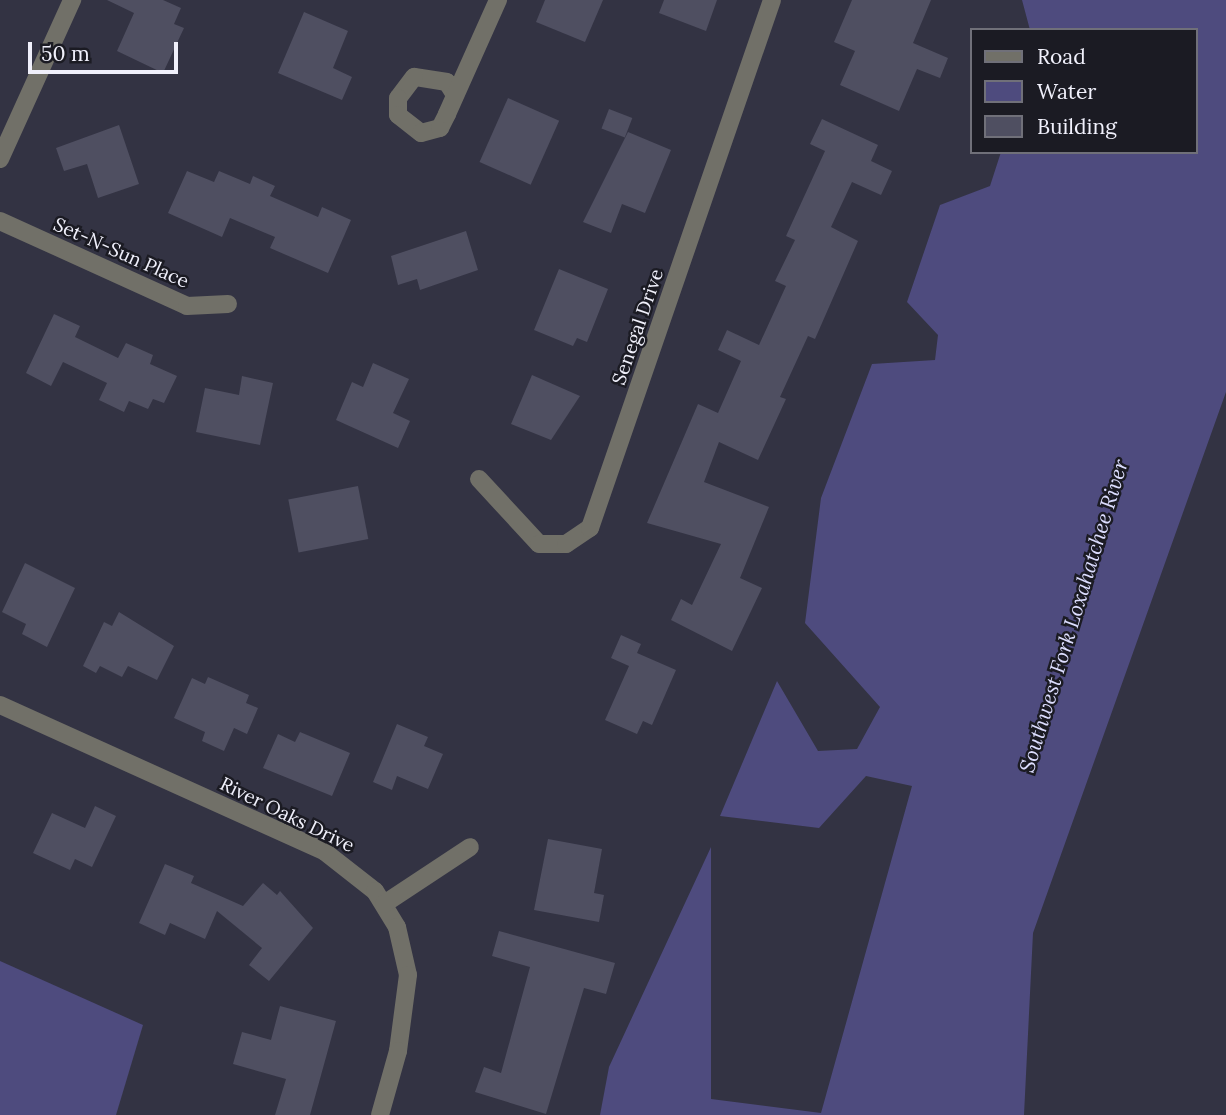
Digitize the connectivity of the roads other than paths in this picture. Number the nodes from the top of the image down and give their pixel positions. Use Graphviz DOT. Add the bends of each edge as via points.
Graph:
graph roads {
  1 [pos="72,0"];
  2 [pos="498,0"];
  3 [pos="772,0"];
  4 [pos="455,95"];
  5 [pos="0,159"];
  6 [pos="0,221"];
  7 [pos="228,304"];
  8 [pos="479,479"];
  9 [pos="0,705"];
  10 [pos="470,847"];
  11 [pos="384,904"];
  12 [pos="380,1115"];
  1 -- 5 [label="street"];
  2 -- 4 [label="street"];
  3 -- 8 [label="street, Senegal Drive" via="590,528 566,544 539,544"];
  6 -- 7 [label="street, Set-N-Sun Place" via="187,306"];
  9 -- 11 [label="street, River Oaks Drive" via="325,852 357,874"];
  10 -- 11 [label="street"];
  11 -- 12 [label="street, River Oaks Drive" via="408,975 398,1051"];
}
